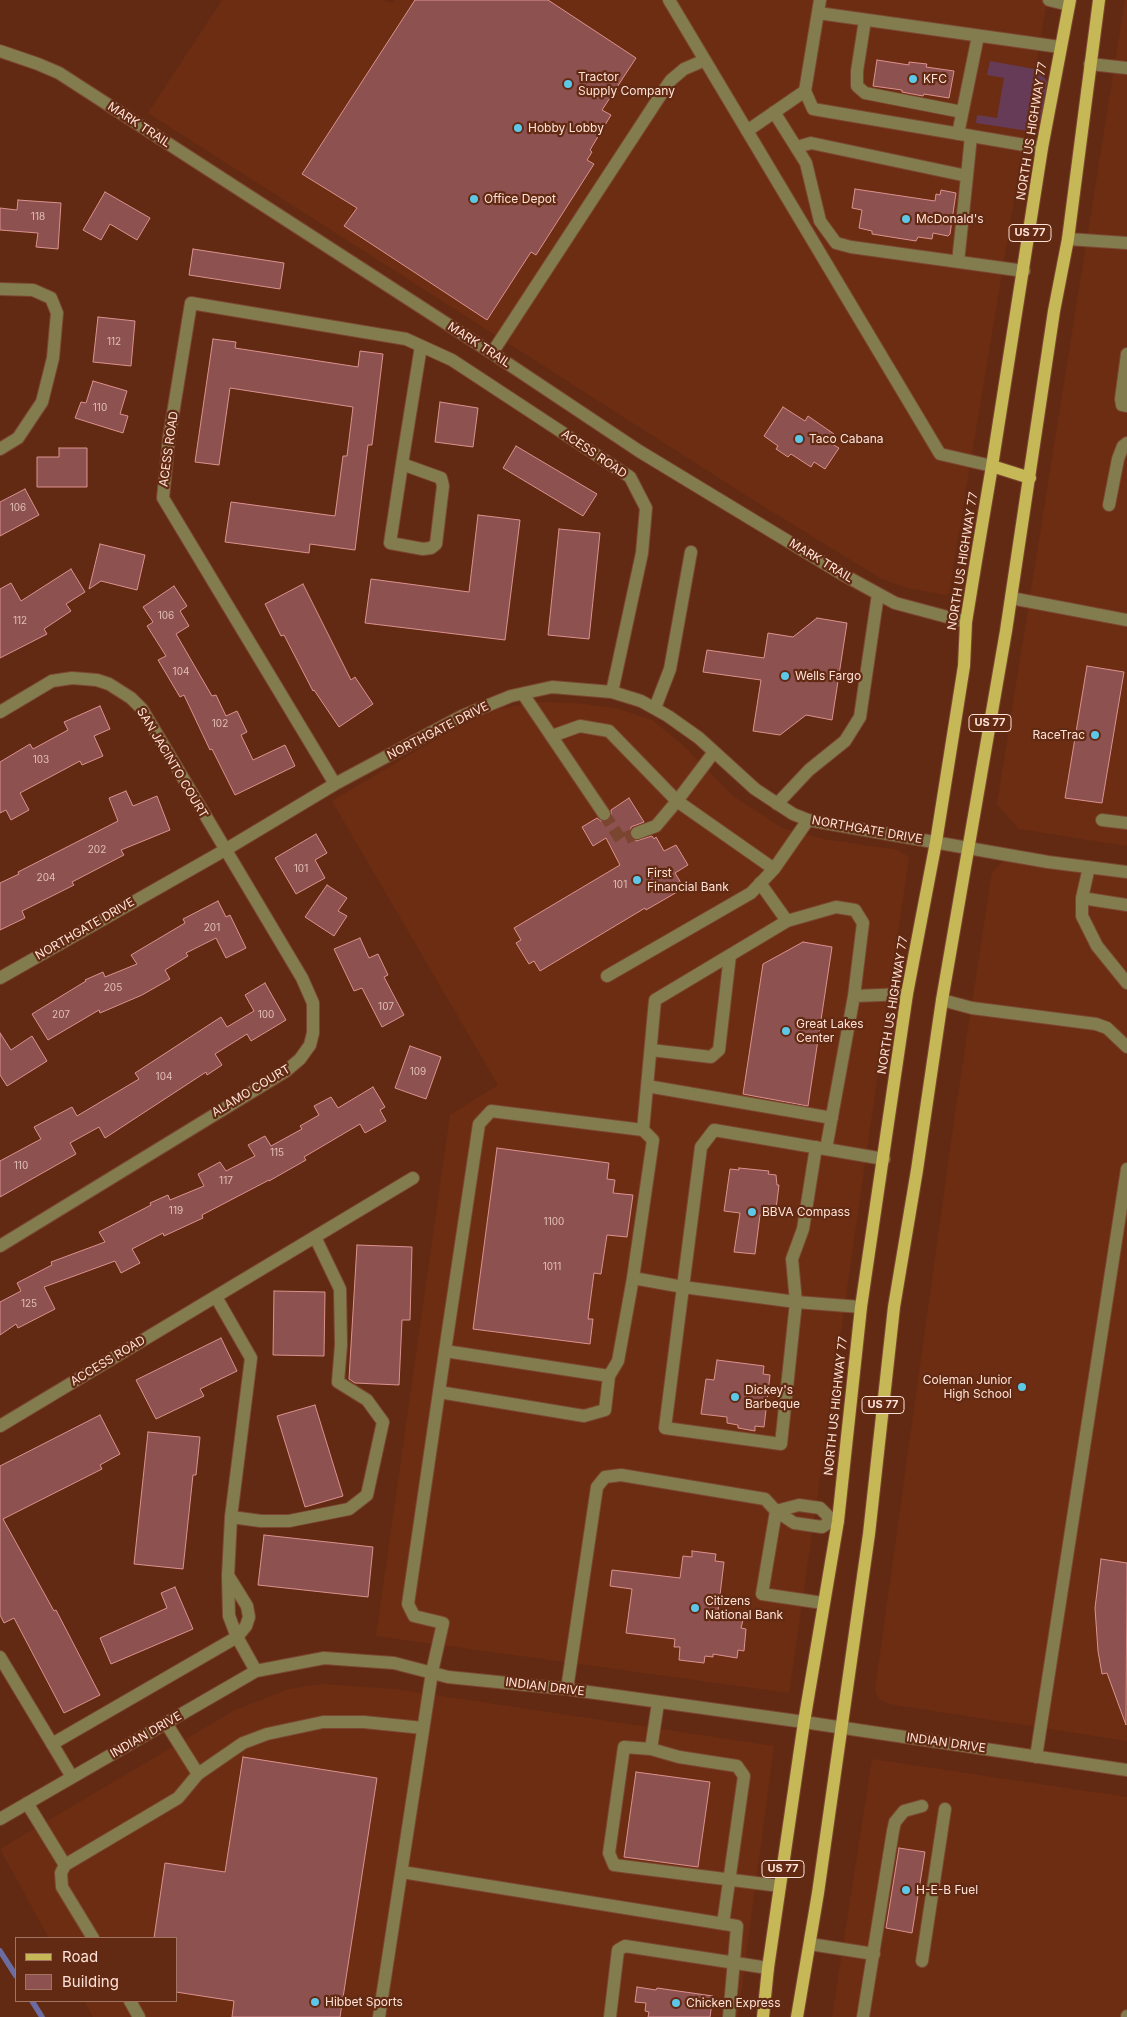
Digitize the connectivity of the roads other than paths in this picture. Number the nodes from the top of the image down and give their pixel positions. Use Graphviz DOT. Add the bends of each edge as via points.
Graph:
graph roads {
  1 [pos="669,0"];
  2 [pos="1049,0"];
  3 [pos="1099,0"];
  4 [pos="1069,2"];
  5 [pos="819,6"];
  6 [pos="865,20"];
  7 [pos="978,36"];
  8 [pos="1060,47"];
  9 [pos="0,51"];
  10 [pos="705,60"];
  11 [pos="1090,64"];
  12 [pos="1127,68"];
  13 [pos="805,91"];
  14 [pos="774,112"];
  15 [pos="962,112"];
  16 [pos="747,131"];
  17 [pos="958,134"];
  18 [pos="972,136"];
  19 [pos="797,148"];
  20 [pos="1042,148"];
  21 [pos="967,176"];
  22 [pos="1068,239"];
  23 [pos="1127,243"];
  24 [pos="958,262"];
  25 [pos="1024,271"];
  26 [pos="0,290"];
  27 [pos="421,346"];
  28 [pos="492,353"];
  29 [pos="1127,354"];
  30 [pos="1127,406"];
  31 [pos="1127,442"];
  32 [pos="0,449"];
  33 [pos="402,464"];
  34 [pos="992,466"];
  35 [pos="1030,478"];
  36 [pos="1109,505"];
  37 [pos="691,552"];
  38 [pos="878,594"];
  39 [pos="1011,598"];
  40 [pos="1127,620"];
  41 [pos="966,622"];
  42 [pos="612,692"];
  43 [pos="523,694"];
  44 [pos="654,708"];
  45 [pos="0,712"];
  46 [pos="552,736"];
  47 [pos="714,752"];
  48 [pos="335,784"];
  49 [pos="677,801"];
  50 [pos="777,804"];
  51 [pos="604,814"];
  52 [pos="808,820"];
  53 [pos="1102,820"];
  54 [pos="1127,823"];
  55 [pos="637,833"];
  56 [pos="936,842"];
  57 [pos="968,848"];
  58 [pos="225,850"];
  59 [pos="1089,867"];
  60 [pos="774,869"];
  61 [pos="1127,872"];
  62 [pos="760,883"];
  63 [pos="1082,898"];
  64 [pos="1127,904"];
  65 [pos="787,921"];
  66 [pos="730,955"];
  67 [pos="607,976"];
  68 [pos="0,978"];
  69 [pos="1127,983"];
  70 [pos="907,994"];
  71 [pos="854,996"];
  72 [pos="942,1000"];
  73 [pos="1127,1047"];
  74 [pos="651,1050"];
  75 [pos="647,1086"];
  76 [pos="832,1118"];
  77 [pos="643,1130"];
  78 [pos="821,1148"];
  79 [pos="884,1159"];
  80 [pos="1127,1169"];
  81 [pos="413,1178"];
  82 [pos="315,1237"];
  83 [pos="0,1246"];
  84 [pos="634,1278"];
  85 [pos="684,1287"];
  86 [pos="216,1297"];
  87 [pos="796,1302"];
  88 [pos="861,1307"];
  89 [pos="445,1351"];
  90 [pos="609,1376"];
  91 [pos="439,1392"];
  92 [pos="0,1426"];
  93 [pos="776,1511"];
  94 [pos="231,1517"];
  95 [pos="835,1520"];
  96 [pos="228,1576"];
  97 [pos="823,1603"];
  98 [pos="237,1637"];
  99 [pos="0,1657"];
  100 [pos="256,1671"];
  101 [pos="432,1672"];
  102 [pos="567,1689"];
  103 [pos="658,1702"];
  104 [pos="804,1722"];
  105 [pos="166,1723"];
  106 [pos="423,1728"];
  107 [pos="843,1728"];
  108 [pos="52,1744"];
  109 [pos="651,1749"];
  110 [pos="1036,1757"];
  111 [pos="1127,1770"];
  112 [pos="198,1774"];
  113 [pos="72,1777"];
  114 [pos="27,1803"];
  115 [pos="922,1806"];
  116 [pos="944,1810"];
  117 [pos="0,1819"];
  118 [pos="65,1865"];
  119 [pos="402,1872"];
  120 [pos="729,1878"];
  121 [pos="780,1886"];
  122 [pos="723,1924"];
  123 [pos="92,1937"];
  124 [pos="810,1944"];
  125 [pos="874,1954"];
  126 [pos="922,1961"];
  127 [pos="733,1963"];
  128 [pos="768,1968"];
  129 [pos="131,2002"];
  130 [pos="139,2017"];
  131 [pos="380,2017"];
  132 [pos="610,2017"];
  133 [pos="729,2017"];
  134 [pos="763,2017"];
  135 [pos="797,2017"];
  136 [pos="863,2017"];
  1 -- 10 [label="street"];
  2 -- 4 [label="street"];
  3 -- 11 [label="main road, US 77"];
  4 -- 8 [label="main road, NORTH US HIGHWAY 77 / US 77"];
  5 -- 6 [label="street"];
  5 -- 13 [label="street"];
  6 -- 7 [label="street"];
  6 -- 15 [label="street" via="857,86 865,92"];
  7 -- 8 [label="street"];
  7 -- 15 [label="street"];
  8 -- 20 [label="main road, NORTH US HIGHWAY 77 / US 77"];
  9 -- 28 [label="street, MARK TRAIL" via="59,73"];
  10 -- 16 [label="street"];
  10 -- 28 [label="street" via="684,69 671,80"];
  11 -- 12 [label="street"];
  11 -- 22 [label="main road, US 77"];
  13 -- 14 [label="street"];
  13 -- 17 [label="street" via="813,109"];
  14 -- 16 [label="street"];
  14 -- 19 [label="street"];
  15 -- 17 [label="street"];
  16 -- 34 [label="street" via="940,454"];
  17 -- 18 [label="street"];
  18 -- 20 [label="street"];
  18 -- 21 [label="street"];
  19 -- 21 [label="street" via="811,143"];
  19 -- 24 [label="street" via="806,163 820,221 836,243 851,248"];
  20 -- 25 [label="main road, NORTH US HIGHWAY 77 / US 77"];
  21 -- 24 [label="street"];
  22 -- 23 [label="street"];
  22 -- 35 [label="main road, US 77" via="1054,311"];
  24 -- 25 [label="street"];
  25 -- 34 [label="main road, NORTH US HIGHWAY 77 / US 77"];
  26 -- 32 [label="street" via="33,290 51,298 57,313 53,358 42,402 18,438"];
  27 -- 33 [label="street"];
  27 -- 42 [label="street, ACESS ROAD" via="452,360 630,477 646,508 642,552"];
  27 -- 48 [label="street, ACESS ROAD" via="406,339 191,303 162,498"];
  28 -- 38 [label="street, MARK TRAIL" via="639,451"];
  29 -- 30 [label="street" via="1121,399 1122,405"];
  31 -- 36 [label="street" via="1118,459"];
  33 -- 33 [label="street" via="390,544 431,548 436,544 443,486 441,478"];
  34 -- 35 [label="main road"];
  34 -- 41 [label="main road, NORTH US HIGHWAY 77 / US 77"];
  35 -- 39 [label="main road, US 77"];
  37 -- 44 [label="street" via="670,670"];
  38 -- 41 [label="street, MARK TRAIL" via="895,603"];
  38 -- 50 [label="street" via="860,717 845,741 809,770"];
  39 -- 40 [label="street"];
  39 -- 57 [label="main road, US 77"];
  41 -- 56 [label="main road, NORTH US HIGHWAY 77 / US 77" via="964,666"];
  42 -- 43 [label="street, NORTHGATE DRIVE" via="552,687"];
  42 -- 44 [label="street, NORTHGATE DRIVE"];
  43 -- 46 [label="street"];
  43 -- 48 [label="street, NORTHGATE DRIVE" via="510,696 462,716"];
  44 -- 47 [label="street, NORTHGATE DRIVE"];
  45 -- 58 [label="street, SAN JACINTO COURT" via="52,681 72,678 109,684 142,709"];
  46 -- 49 [label="street" via="580,726 609,731"];
  46 -- 51 [label="street"];
  47 -- 49 [label="street"];
  47 -- 50 [label="street, NORTHGATE DRIVE"];
  48 -- 58 [label="street, NORTHGATE DRIVE"];
  49 -- 55 [label="street" via="656,826"];
  49 -- 60 [label="street"];
  50 -- 52 [label="street, NORTHGATE DRIVE"];
  52 -- 56 [label="street, NORTHGATE DRIVE"];
  52 -- 60 [label="street"];
  53 -- 54 [label="street"];
  56 -- 57 [label="street, NORTHGATE DRIVE"];
  56 -- 70 [label="main road, NORTH US HIGHWAY 77 / US 77"];
  57 -- 59 [label="street, NORTHGATE DRIVE"];
  57 -- 72 [label="main road, US 77"];
  58 -- 68 [label="street, NORTHGATE DRIVE"];
  58 -- 83 [label="street, ALAMO COURT" via="302,978 313,1003 310,1045 286,1071"];
  59 -- 61 [label="street, NORTHGATE DRIVE"];
  59 -- 63 [label="street"];
  60 -- 62 [label="street"];
  62 -- 65 [label="street"];
  62 -- 67 [label="street" via="751,893"];
  63 -- 64 [label="street"];
  63 -- 69 [label="street" via="1082,916 1097,946"];
  65 -- 66 [label="street"];
  65 -- 71 [label="street" via="836,908 855,910 863,923"];
  66 -- 74 [label="street" via="655,1000"];
  66 -- 74 [label="street" via="719,1050 711,1057"];
  70 -- 71 [label="street"];
  70 -- 79 [label="main road, NORTH US HIGHWAY 77 / US 77"];
  71 -- 76 [label="street"];
  72 -- 73 [label="street" via="972,1008 1096,1024 1107,1028"];
  72 -- 107 [label="main road, US 77" via="894,1307"];
  74 -- 75 [label="street"];
  75 -- 76 [label="street"];
  75 -- 77 [label="street"];
  76 -- 78 [label="street"];
  77 -- 84 [label="street" via="653,1140"];
  77 -- 89 [label="street" via="491,1111 479,1124"];
  78 -- 79 [label="street"];
  78 -- 85 [label="street" via="714,1130 701,1147"];
  78 -- 87 [label="street" via="803,1229 792,1259"];
  79 -- 88 [label="main road, NORTH US HIGHWAY 77 / US 77"];
  80 -- 110 [label="street"];
  81 -- 82 [label="street, ACCESS ROAD"];
  82 -- 86 [label="street, ACCESS ROAD"];
  82 -- 94 [label="street" via="340,1289 338,1382 366,1400 383,1422 366,1495 349,1509 289,1521"];
  84 -- 85 [label="street"];
  84 -- 90 [label="street" via="618,1361"];
  85 -- 87 [label="street"];
  85 -- 87 [label="street" via="664,1428 781,1444"];
  86 -- 92 [label="street, ACCESS ROAD"];
  86 -- 94 [label="street" via="251,1358"];
  87 -- 88 [label="street"];
  88 -- 95 [label="main road, NORTH US HIGHWAY 77 / US 77"];
  89 -- 90 [label="street"];
  89 -- 91 [label="street"];
  90 -- 91 [label="street" via="605,1410 584,1416"];
  91 -- 101 [label="street" via="408,1604 414,1616 443,1623"];
  93 -- 95 [label="street" via="799,1505 820,1508"];
  93 -- 95 [label="street" via="794,1523 822,1527"];
  93 -- 97 [label="street" via="762,1594"];
  93 -- 102 [label="street" via="766,1499 621,1475 605,1477 597,1488"];
  94 -- 96 [label="street"];
  95 -- 97 [label="main road, NORTH US HIGHWAY 77 / US 77"];
  96 -- 98 [label="street" via="229,1616"];
  96 -- 98 [label="street" via="247,1606 249,1617"];
  97 -- 104 [label="main road, NORTH US HIGHWAY 77 / US 77"];
  98 -- 100 [label="street"];
  98 -- 108 [label="street"];
  99 -- 108 [label="street"];
  100 -- 101 [label="street, INDIAN DRIVE" via="324,1658 394,1663"];
  100 -- 105 [label="street, INDIAN DRIVE"];
  101 -- 102 [label="street, INDIAN DRIVE"];
  101 -- 106 [label="street"];
  102 -- 103 [label="street, INDIAN DRIVE"];
  103 -- 104 [label="street, INDIAN DRIVE"];
  103 -- 109 [label="street"];
  104 -- 107 [label="street, INDIAN DRIVE"];
  104 -- 121 [label="main road, NORTH US HIGHWAY 77 / US 77"];
  105 -- 112 [label="street"];
  105 -- 113 [label="street, INDIAN DRIVE"];
  106 -- 112 [label="street" via="342,1721 301,1725 243,1743"];
  106 -- 119 [label="street"];
  107 -- 110 [label="street, INDIAN DRIVE"];
  107 -- 124 [label="main road, US 77"];
  108 -- 113 [label="street"];
  109 -- 120 [label="street" via="737,1766 744,1776"];
  109 -- 120 [label="street" via="624,1747 609,1853 614,1865"];
  110 -- 111 [label="street, INDIAN DRIVE"];
  112 -- 118 [label="street" via="178,1798"];
  113 -- 114 [label="street, INDIAN DRIVE"];
  114 -- 117 [label="street, INDIAN DRIVE"];
  114 -- 118 [label="street"];
  115 -- 125 [label="street" via="904,1811 895,1822"];
  116 -- 126 [label="street"];
  118 -- 123 [label="street" via="61,1874 62,1887"];
  119 -- 122 [label="street"];
  119 -- 131 [label="street"];
  120 -- 121 [label="street"];
  120 -- 122 [label="street"];
  121 -- 128 [label="main road, NORTH US HIGHWAY 77 / US 77"];
  122 -- 127 [label="street" via="736,1926"];
  124 -- 125 [label="street"];
  124 -- 135 [label="main road, US 77"];
  125 -- 136 [label="street"];
  127 -- 128 [label="street"];
  127 -- 132 [label="street" via="625,1946 618,1950"];
  127 -- 133 [label="street"];
  128 -- 134 [label="main road, NORTH US HIGHWAY 77 / US 77"];
  129 -- 130 [label="street"];
}
